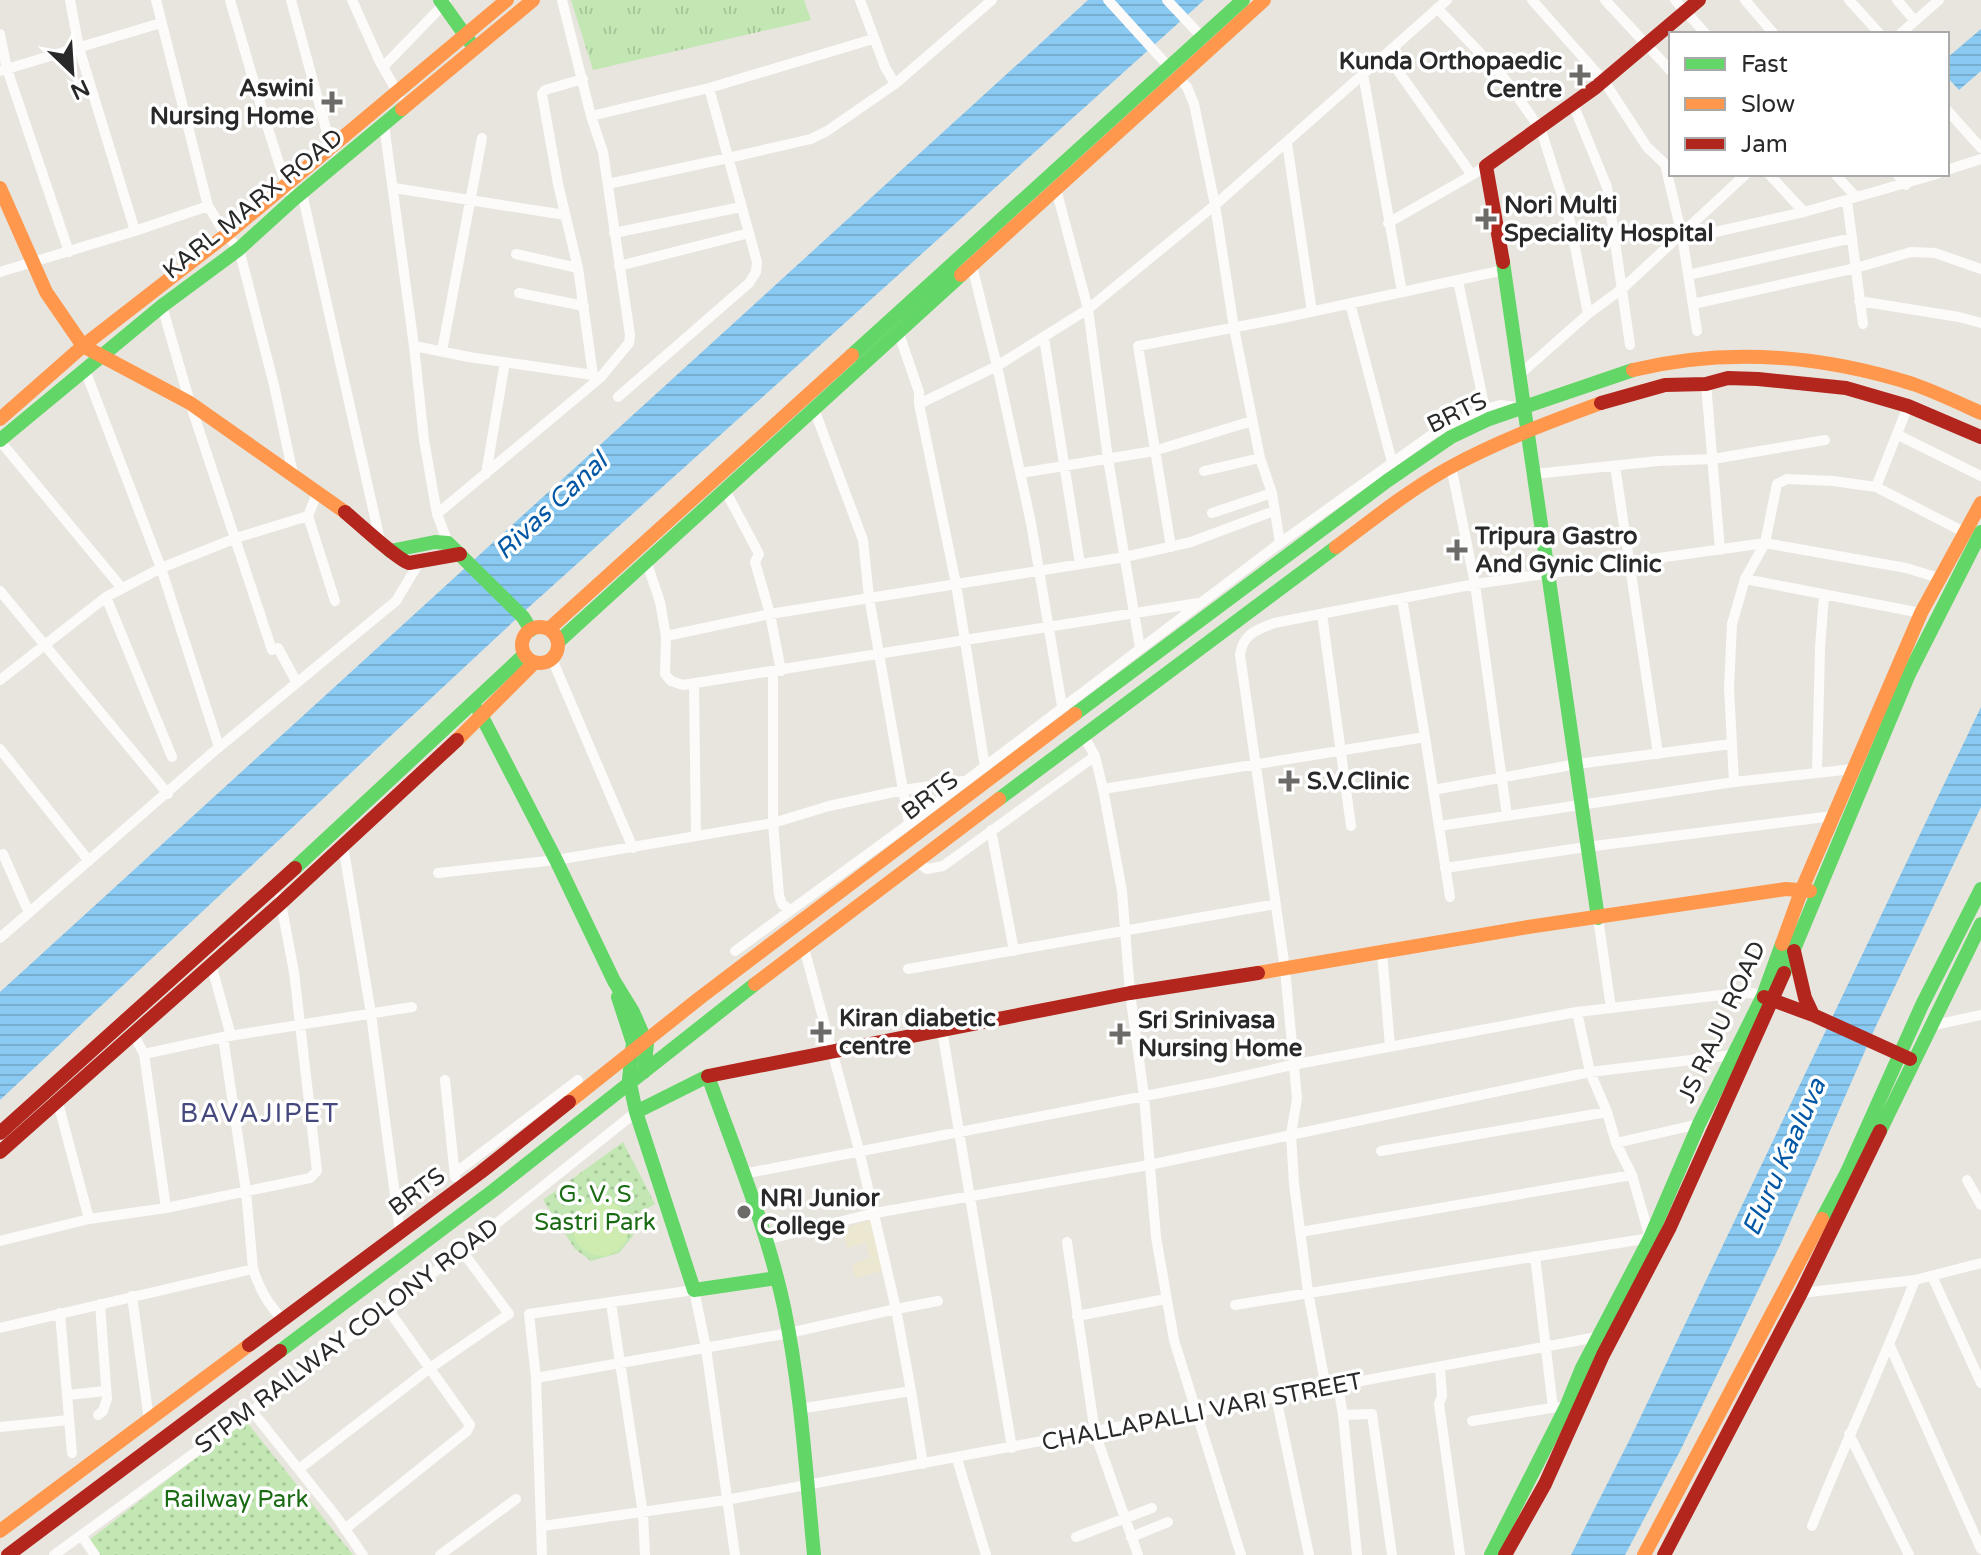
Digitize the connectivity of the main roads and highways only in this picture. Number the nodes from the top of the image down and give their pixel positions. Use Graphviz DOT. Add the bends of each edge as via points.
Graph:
graph roads {
  1 [pos="507,0"];
  2 [pos="533,0"];
  3 [pos="1243,0"];
  4 [pos="1264,0"];
  5 [pos="1699,0"];
  6 [pos="443,2"];
  7 [pos="464,36"];
  8 [pos="476,49"];
  9 [pos="1174,71"];
  10 [pos="0,188"];
  11 [pos="969,259"];
  12 [pos="83,346"];
  13 [pos="101,355"];
  14 [pos="1522,409"];
  15 [pos="1981,413"];
  16 [pos="0,418"];
  17 [pos="1526,432"];
  18 [pos="1981,437"];
  19 [pos="0,440"];
  20 [pos="1981,503"];
  21 [pos="1974,532"];
  22 [pos="385,545"];
  23 [pos="463,556"];
  24 [pos="527,624"];
  25 [pos="554,636"];
  26 [pos="529,659"];
  27 [pos="478,710"];
  28 [pos="1802,889"];
  29 [pos="1981,889"];
  30 [pos="1818,893"];
  31 [pos="1598,918"];
  32 [pos="1981,924"];
  33 [pos="1794,951"];
  34 [pos="614,981"];
  35 [pos="1768,998"];
  36 [pos="1813,1015"];
  37 [pos="646,1041"];
  38 [pos="633,1051"];
  39 [pos="1899,1054"];
  40 [pos="1914,1061"];
  41 [pos="644,1072"];
  42 [pos="708,1076"];
  43 [pos="630,1084"];
  44 [pos="636,1112"];
  45 [pos="0,1133"];
  46 [pos="0,1152"];
  47 [pos="777,1278"];
  48 [pos="0,1531"];
  49 [pos="8,1555"];
  50 [pos="814,1555"];
  51 [pos="1491,1555"];
  52 [pos="1505,1555"];
  53 [pos="1644,1555"];
  54 [pos="1664,1555"];
  1 -- 7 [label="main road, KARL MARX ROAD"];
  2 -- 8 [label="main road, KARL MARX ROAD"];
  3 -- 9 [label="main road" via="1200,34"];
  4 -- 9 [label="main road"];
  5 -- 14 [label="main road" via="1604,81 1486,166"];
  6 -- 7 [label="main road"];
  7 -- 8 [label="main road"];
  7 -- 12 [label="main road, KARL MARX ROAD" via="226,235"];
  8 -- 13 [label="main road, KARL MARX ROAD" via="239,249"];
  9 -- 11 [label="main road"];
  9 -- 11 [label="main road" via="1056,189"];
  10 -- 12 [label="main road" via="32,264"];
  11 -- 25 [label="main road"];
  11 -- 25 [label="main road" via="647,563"];
  12 -- 13 [label="main road"];
  12 -- 16 [label="main road, KARL MARX ROAD"];
  13 -- 19 [label="main road, KARL MARX ROAD"];
  13 -- 22 [label="main road" via="190,403 318,491"];
  14 -- 15 [label="main road, BRTS" via="1662,363 1759,355 1881,374"];
  14 -- 17 [label="main road"];
  14 -- 37 [label="main road, BRTS" via="1463,431 1398,473"];
  17 -- 18 [label="main road" via="1642,390 1728,378 1817,384 1873,395"];
  17 -- 31 [label="main road"];
  17 -- 41 [label="main road" via="1451,466 1400,499"];
  20 -- 21 [label="main road, JS RAJU ROAD"];
  21 -- 28 [label="main road, JS RAJU ROAD" via="1939,578 1921,613"];
  21 -- 30 [label="main road, JS RAJU ROAD"];
  22 -- 23 [label="main road" via="448,543"];
  22 -- 23 [label="main road" via="401,561"];
  23 -- 24 [label="main road"];
  24 -- 25 [label="main road"];
  24 -- 26 [label="main road" via="523,638"];
  25 -- 26 [label="main road" via="557,652 552,659"];
  26 -- 27 [label="main road"];
  27 -- 34 [label="main road"];
  27 -- 45 [label="main road"];
  27 -- 46 [label="main road" via="281,903"];
  28 -- 30 [label="main road"];
  28 -- 31 [label="main road"];
  28 -- 35 [label="main road, JS RAJU ROAD"];
  29 -- 39 [label="main road"];
  30 -- 33 [label="main road, JS RAJU ROAD"];
  31 -- 42 [label="main road" via="1130,993"];
  32 -- 40 [label="main road"];
  33 -- 35 [label="main road, JS RAJU ROAD"];
  33 -- 36 [label="main road"];
  34 -- 37 [label="main road"];
  34 -- 38 [label="main road"];
  35 -- 36 [label="main road"];
  35 -- 51 [label="main road, JS RAJU ROAD" via="1733,1055 1650,1238 1560,1406"];
  35 -- 52 [label="main road, JS RAJU ROAD" via="1670,1227"];
  36 -- 39 [label="main road"];
  37 -- 38 [label="main road, BRTS"];
  37 -- 41 [label="main road"];
  38 -- 43 [label="main road"];
  38 -- 48 [label="main road, BRTS" via="456,1191"];
  39 -- 40 [label="main road"];
  39 -- 53 [label="main road" via="1847,1172"];
  40 -- 54 [label="main road"];
  41 -- 43 [label="main road"];
  42 -- 44 [label="main road"];
  42 -- 47 [label="main road"];
  43 -- 44 [label="main road"];
  43 -- 49 [label="main road"];
  44 -- 47 [label="main road" via="694,1290"];
  47 -- 50 [label="main road" via="789,1333"];
}
